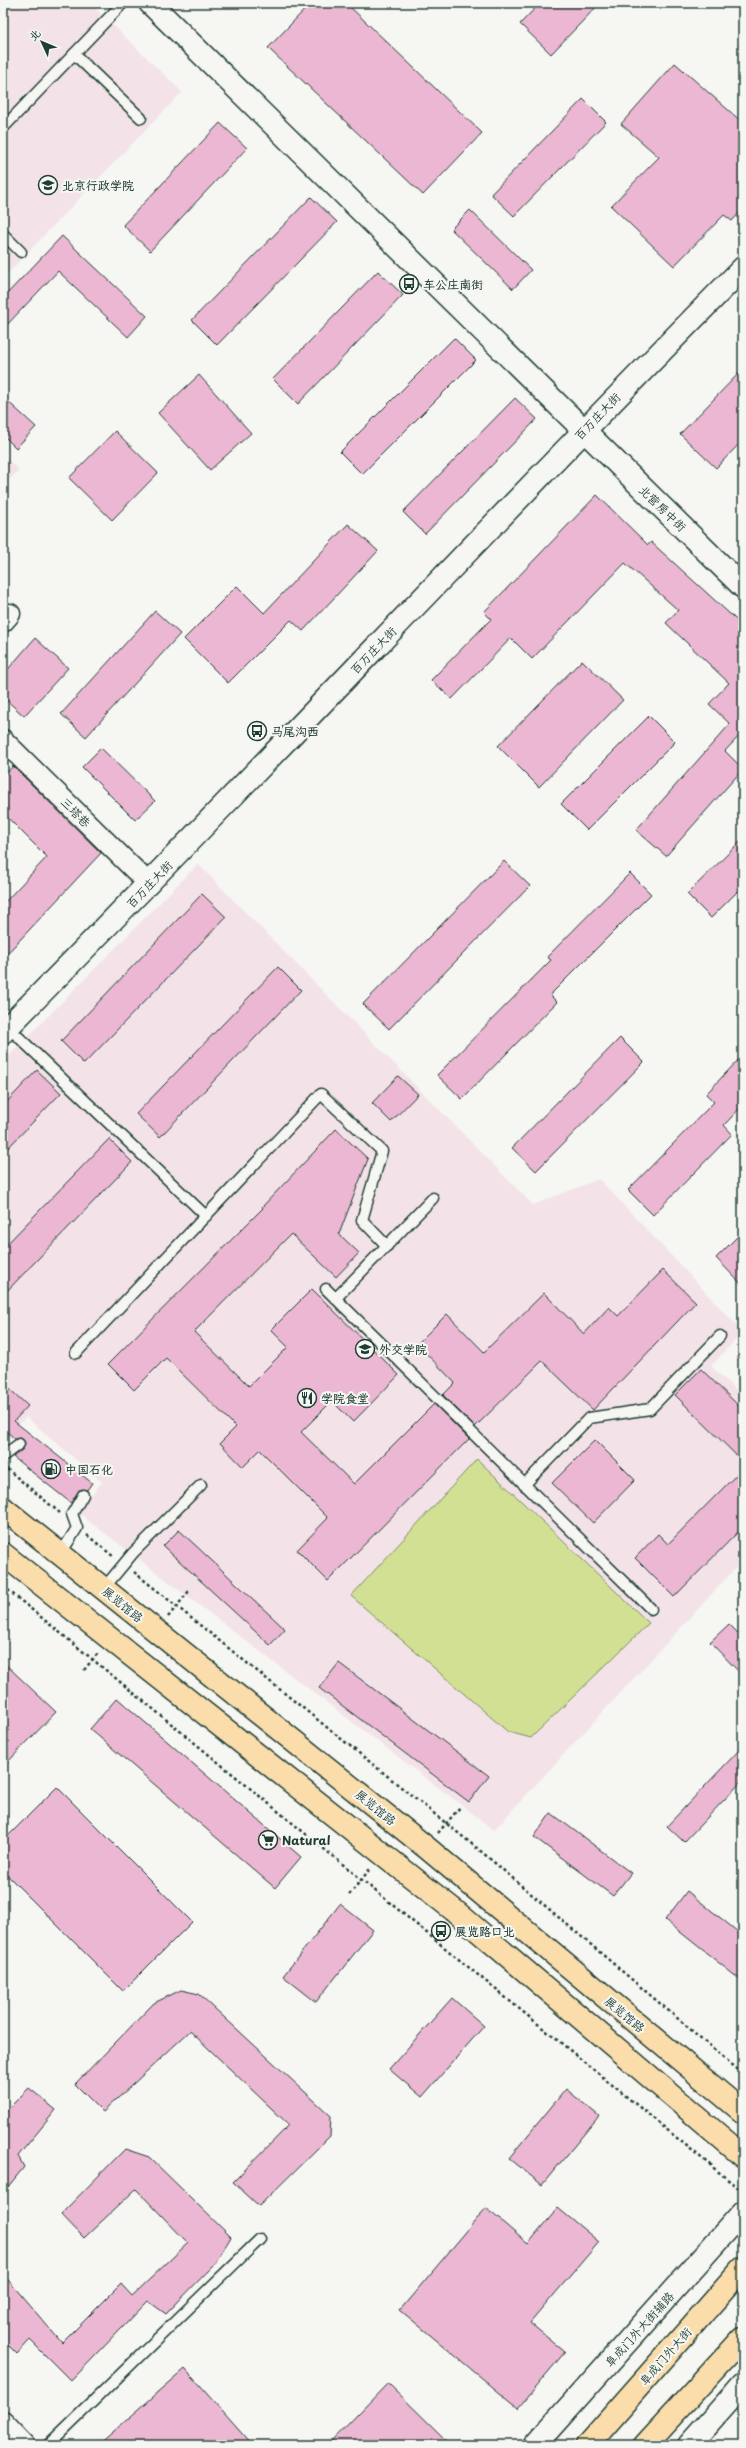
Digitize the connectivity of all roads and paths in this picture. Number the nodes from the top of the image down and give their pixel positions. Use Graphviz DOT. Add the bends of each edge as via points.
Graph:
graph roads {
  1 [pos="123,3"];
  2 [pos="150,3"];
  3 [pos="74,54"];
  4 [pos="141,118"];
  5 [pos="3,128"];
  6 [pos="3,234"];
  7 [pos="21,252"];
  8 [pos="743,268"];
  9 [pos="583,430"];
  10 [pos="743,587"];
  11 [pos="3,740"];
  12 [pos="149,884"];
  13 [pos="6,1030"];
  14 [pos="433,1198"];
  15 [pos="206,1216"];
  16 [pos="387,1246"];
  17 [pos="326,1288"];
  18 [pos="336,1298"];
  19 [pos="720,1336"];
  20 [pos="76,1353"];
  21 [pos="19,1444"];
  22 [pos="3,1456"];
  23 [pos="3,1466"];
  24 [pos="201,1485"];
  25 [pos="524,1485"];
  26 [pos="83,1495"];
  27 [pos="3,1508"];
  28 [pos="77,1528"];
  29 [pos="61,1553"];
  30 [pos="3,1554"];
  31 [pos="124,1564"];
  32 [pos="3,1586"];
  33 [pos="104,1588"];
  34 [pos="651,1609"];
  35 [pos="743,2074"];
  36 [pos="743,2112"];
  37 [pos="743,2156"];
  38 [pos="743,2192"];
  39 [pos="743,2212"];
  40 [pos="260,2239"];
  41 [pos="743,2268"];
  42 [pos="743,2338"];
  43 [pos="743,2384"];
  44 [pos="3,2422"];
  45 [pos="25,2445"];
  46 [pos="48,2445"];
  47 [pos="535,2445"];
  48 [pos="587,2445"];
  49 [pos="645,2445"];
  50 [pos="689,2445"];
  1 -- 3 [label="lane"];
  2 -- 9 [label="street"];
  3 -- 4 [label="lane"];
  3 -- 5 [label="lane"];
  6 -- 7 [label="lane"];
  8 -- 9 [label="street, 百万庄大街"];
  9 -- 10 [label="street, 北营房中街"];
  9 -- 12 [label="street, 百万庄大街"];
  11 -- 12 [label="street, 三塔巷"];
  12 -- 13 [label="street, 百万庄大街"];
  13 -- 15 [label="lane"];
  14 -- 16 [label="lane"];
  15 -- 16 [label="lane" via="321,1094 382,1151 362,1220"];
  15 -- 20 [label="lane"];
  16 -- 18 [label="lane"];
  17 -- 18 [label="lane"];
  18 -- 25 [label="lane"];
  19 -- 25 [label="lane" via="650,1409 589,1418"];
  21 -- 22 [label="lane"];
  23 -- 28 [label="path"];
  24 -- 31 [label="lane"];
  25 -- 34 [label="lane"];
  26 -- 28 [label="lane" via="72,1514"];
  27 -- 29 [label="main road, 展览馆路"];
  28 -- 29 [label="lane"];
  28 -- 31 [label="path"];
  29 -- 33 [label="main road, 展览馆路"];
  30 -- 37 [label="main road" via="455,1911"];
  31 -- 33 [label="lane"];
  31 -- 35 [label="path" via="483,1853"];
  32 -- 38 [label="path"];
  33 -- 36 [label="main road, 展览馆路" via="427,1848"];
  39 -- 47 [label="street, 阜成门外大街辅路"];
  40 -- 46 [label="lane"];
  41 -- 48 [label="main road, 阜成门外大街"];
  42 -- 49 [label="main road"];
  43 -- 50 [label="street"];
  44 -- 45 [label="street"];
}
